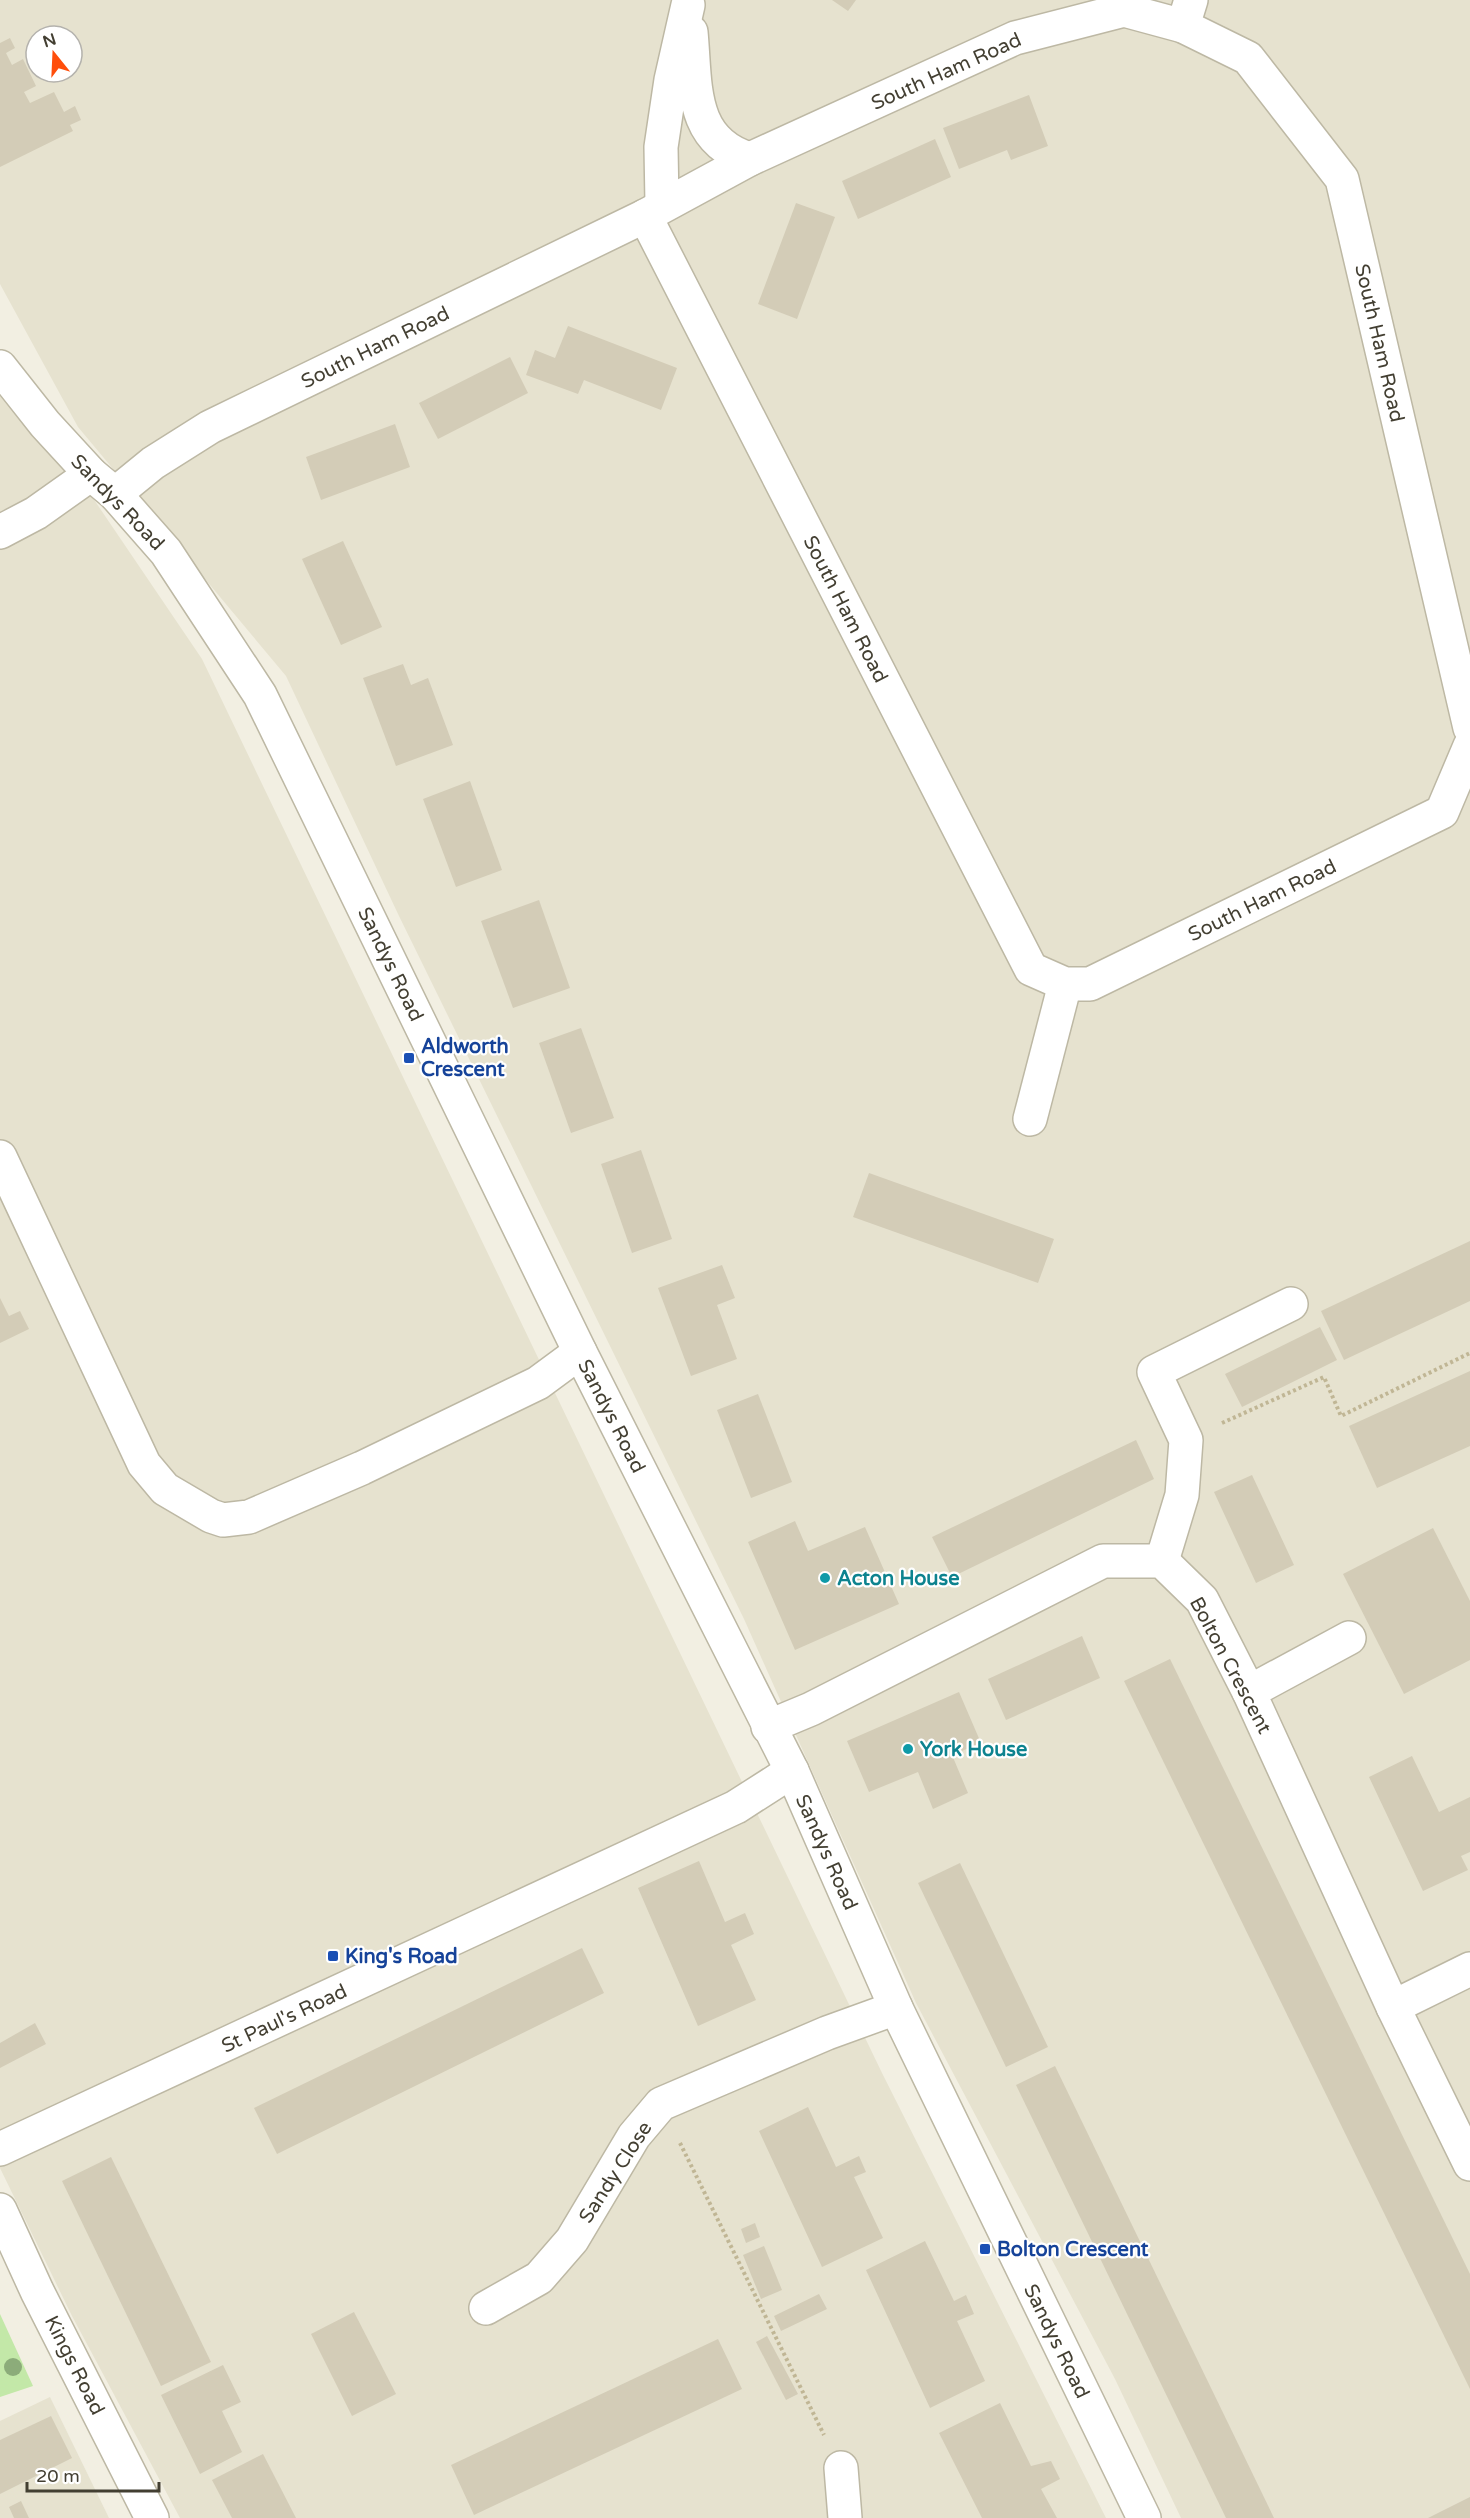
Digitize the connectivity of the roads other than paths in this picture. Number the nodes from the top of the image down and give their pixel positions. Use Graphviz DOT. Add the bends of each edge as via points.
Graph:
graph roads {
  1 [pos="688,3"];
  2 [pos="1187,13"];
  3 [pos="750,159"];
  4 [pos="653,210"];
  5 [pos="0,367"];
  6 [pos="103,484"];
  7 [pos="0,532"];
  8 [pos="1470,728"];
  9 [pos="1470,746"];
  10 [pos="1460,802"];
  11 [pos="1065,984"];
  12 [pos="1030,1119"];
  13 [pos="0,1157"];
  14 [pos="1291,1304"];
  15 [pos="580,1352"];
  16 [pos="1162,1562"];
  17 [pos="1350,1638"];
  18 [pos="1249,1692"];
  19 [pos="768,1727"];
  20 [pos="792,1771"];
  21 [pos="1470,1969"];
  22 [pos="1394,2007"];
  23 [pos="896,2008"];
  24 [pos="0,2149"];
  25 [pos="1470,2164"];
  26 [pos="0,2210"];
  27 [pos="486,2308"];
  28 [pos="841,2468"];
  29 [pos="152,2518"];
  30 [pos="845,2518"];
  31 [pos="1144,2518"];
  1 -- 3 [label="street, South Ham Road" via="701,119 718,143"];
  1 -- 4 [label="street, South Ham Road" via="670,80"];
  2 -- 3 [label="street, South Ham Road" via="1124,10 1015,38"];
  2 -- 8 [label="street, South Ham Road" via="1248,58 1342,179"];
  3 -- 4 [label="street, South Ham Road"];
  4 -- 6 [label="street, South Ham Road" via="210,427 153,463"];
  4 -- 11 [label="street, South Ham Road" via="1031,969"];
  5 -- 6 [label="street, Sandys Road" via="45,424"];
  6 -- 7 [label="street"];
  6 -- 15 [label="street, Sandys Road" via="166,552 260,695"];
  9 -- 10 [label="street, South Ham Road"];
  10 -- 11 [label="street, South Ham Road" via="1090,984"];
  11 -- 12 [label="street"];
  13 -- 15 [label="street" via="144,1464 165,1489 211,1516 223,1520 249,1517 352,1473 538,1383"];
  14 -- 16 [label="street" via="1154,1372 1186,1440 1182,1495"];
  15 -- 19 [label="street, Sandys Road"];
  16 -- 18 [label="street, Bolton Crescent" via="1202,1600"];
  16 -- 19 [label="street" via="1103,1561"];
  17 -- 18 [label="street"];
  18 -- 22 [label="street, Bolton Crescent"];
  19 -- 20 [label="street, Sandys Road"];
  20 -- 23 [label="street, Sandys Road"];
  20 -- 24 [label="street, St Paul's Road" via="736,1807"];
  21 -- 22 [label="street"];
  22 -- 25 [label="street, Bolton Crescent"];
  23 -- 27 [label="street, Sandy Close" via="661,2104 634,2136 572,2240 539,2278"];
  23 -- 31 [label="street, Sandys Road"];
  26 -- 29 [label="street, Kings Road"];
  28 -- 30 [label="street"];
}
